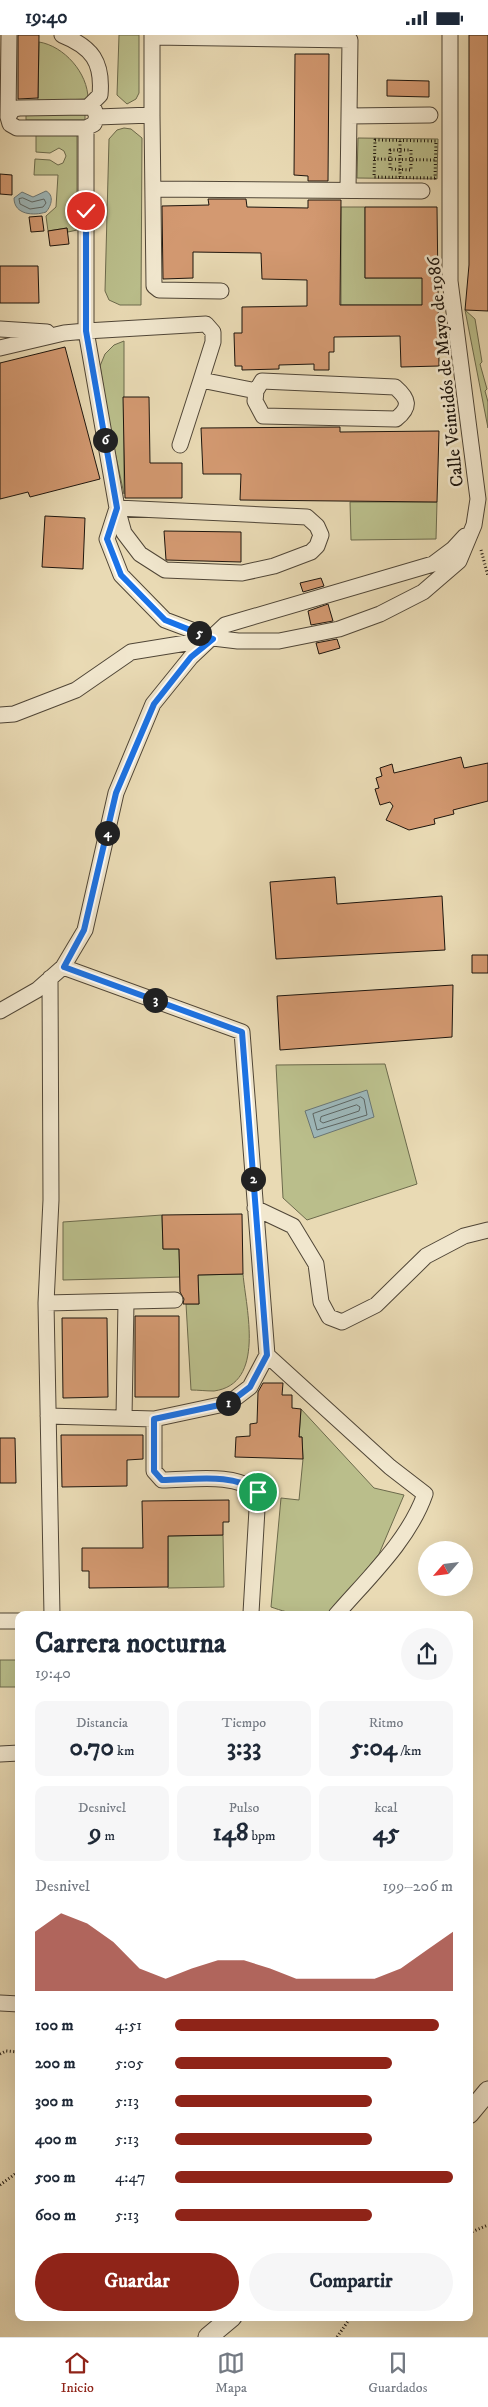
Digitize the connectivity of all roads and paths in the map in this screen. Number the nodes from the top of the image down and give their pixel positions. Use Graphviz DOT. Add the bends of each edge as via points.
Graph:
graph roads {
  1 [pos="9,35"];
  2 [pos="62,35"];
  3 [pos="450,35"];
  4 [pos="152,36"];
  5 [pos="152,115"];
  6 [pos="430,115"];
  7 [pos="8,117"];
  8 [pos="90,117"];
  9 [pos="349,117"];
  10 [pos="400,140"];
  11 [pos="400,150"];
  12 [pos="374,159"];
  13 [pos="390,159"];
  14 [pos="400,159"];
  15 [pos="411,159"];
  16 [pos="436,160"];
  17 [pos="400,169"];
  18 [pos="400,177"];
  19 [pos="153,189"];
  20 [pos="348,190"];
  21 [pos="422,191"];
  22 [pos="221,291"];
  23 [pos="0,329"];
  24 [pos="86,331"];
  25 [pos="64,333"];
  26 [pos="0,348"];
  27 [pos="201,380"];
  28 [pos="256,391"];
  29 [pos="180,445"];
  30 [pos="117,508"];
  31 [pos="474,525"];
  32 [pos="213,639"];
  33 [pos="0,715"];
  34 [pos="64,967"];
  35 [pos="50,978"];
  36 [pos="0,1011"];
  37 [pos="255,1208"];
  38 [pos="488,1230"];
  39 [pos="175,1300"];
  40 [pos="126,1302"];
  41 [pos="46,1303"];
  42 [pos="267,1355"];
  43 [pos="48,1416"];
  44 [pos="124,1417"];
  45 [pos="154,1419"];
  46 [pos="52,1611"];
  47 [pos="250,1611"];
  48 [pos="339,1611"];
  49 [pos="0,1621"];
  50 [pos="15,1621"];
  51 [pos="15,1753"];
  52 [pos="0,1754"];
  53 [pos="0,2003"];
  54 [pos="15,2004"];
  55 [pos="15,2052"];
  56 [pos="0,2054"];
  57 [pos="488,2091"];
  58 [pos="473,2109"];
  59 [pos="15,2174"];
  60 [pos="0,2185"];
  61 [pos="488,2225"];
  62 [pos="473,2231"];
  63 [pos="227,2321"];
  64 [pos="348,2321"];
  65 [pos="208,2337"];
  66 [pos="337,2337"];
  1 -- 7 [label="street"];
  2 -- 8 [label="street" via="82,43 94,58 101,78 100,95"];
  3 -- 31 [label="street, Calle Veintidós de Mayo de 1986" via="450,281 478,499"];
  4 -- 5 [label="street"];
  4 -- 9 [label="street" via="350,40"];
  5 -- 8 [label="street"];
  5 -- 19 [label="street"];
  6 -- 9 [label="street"];
  7 -- 8 [label="street" via="13,109 19,108"];
  7 -- 8 [label="street" via="10,124 17,128"];
  8 -- 24 [label="street"];
  9 -- 20 [label="street"];
  10 -- 11 [label="path"];
  10 -- 12 [label="path" via="375,140"];
  10 -- 16 [label="path" via="436,141"];
  11 -- 13 [label="path" via="390,150"];
  11 -- 14 [label="path"];
  11 -- 15 [label="path" via="411,150"];
  12 -- 13 [label="path"];
  12 -- 18 [label="path" via="374,177"];
  13 -- 14 [label="path"];
  13 -- 17 [label="path" via="390,169"];
  14 -- 15 [label="path"];
  14 -- 17 [label="path"];
  15 -- 16 [label="path"];
  15 -- 17 [label="path" via="411,169"];
  16 -- 18 [label="path" via="435,178"];
  17 -- 18 [label="path"];
  19 -- 20 [label="street"];
  19 -- 22 [label="street" via="154,286 159,290"];
  20 -- 21 [label="street"];
  23 -- 25 [label="street"];
  24 -- 25 [label="street"];
  24 -- 27 [label="street" via="206,324 213,332 213,342"];
  24 -- 30 [label="street"];
  25 -- 26 [label="street"];
  27 -- 28 [label="street"];
  27 -- 29 [label="street"];
  28 -- 28 [label="street" via="262,381 395,387 405,395 407,403 404,413 396,419 263,416 255,401"];
  30 -- 30 [label="street" via="307,517 321,535 311,552 274,566 242,573 165,570 140,554 124,533"];
  30 -- 32 [label="street" via="107,539 121,575 165,620"];
  31 -- 32 [label="street" via="453,549 433,564 225,625"];
  31 -- 32 [label="street, Calle Veintidós de Mayo de 1986" via="459,561 423,592 380,614 339,629 279,641"];
  32 -- 33 [label="street" via="131,652 76,690 14,714"];
  32 -- 34 [label="street" via="191,657 154,704 116,793 84,930"];
  34 -- 35 [label="street"];
  34 -- 37 [label="street" via="242,1032"];
  35 -- 36 [label="street" via="37,990"];
  35 -- 41 [label="street" via="51,1200"];
  37 -- 38 [label="street" via="293,1226 316,1264 320,1302 329,1317 342,1323 376,1305 426,1257 464,1236"];
  37 -- 42 [label="street"];
  39 -- 40 [label="street"];
  40 -- 41 [label="street"];
  40 -- 44 [label="street"];
  41 -- 43 [label="street"];
  42 -- 45 [label="street" via="250,1387 229,1403"];
  42 -- 48 [label="street" via="390,1467 425,1494 420,1509 400,1541"];
  43 -- 44 [label="street"];
  43 -- 46 [label="street"];
  44 -- 45 [label="street"];
  45 -- 47 [label="street" via="154,1471 162,1480 232,1481 247,1483 258,1492"];
  49 -- 50 [label="street"];
  51 -- 52 [label="street"];
  53 -- 54 [label="street"];
  55 -- 56 [label="path"];
  57 -- 58 [label="street"];
  59 -- 60 [label="path"];
  61 -- 62 [label="path"];
  63 -- 65 [label="street"];
  64 -- 66 [label="path"];
}
